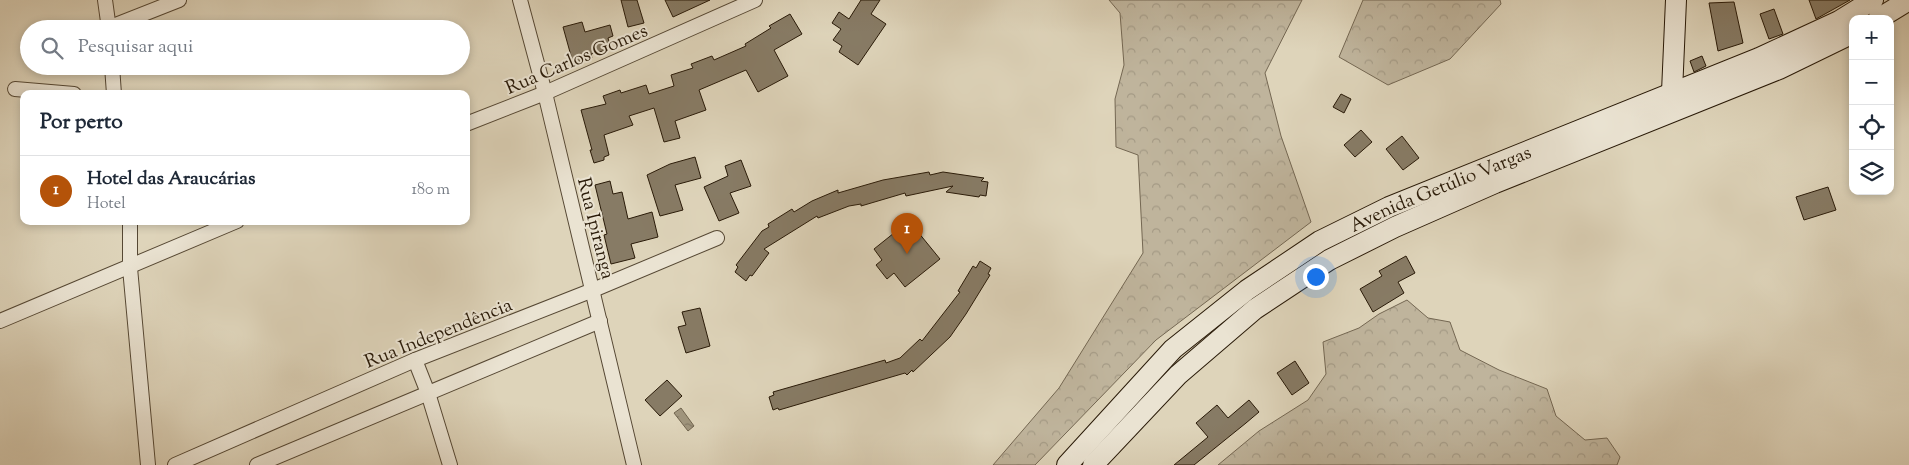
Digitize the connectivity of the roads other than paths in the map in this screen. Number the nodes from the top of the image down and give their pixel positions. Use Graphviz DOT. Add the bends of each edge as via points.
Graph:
graph roads {
  1 [pos="105,0"];
  2 [pos="179,0"];
  3 [pos="520,0"];
  4 [pos="755,0"];
  5 [pos="1676,0"];
  6 [pos="1873,0"];
  7 [pos="1909,0"];
  8 [pos="1885,15"];
  9 [pos="107,20"];
  10 [pos="128,20"];
  11 [pos="1849,35"];
  12 [pos="113,75"];
  13 [pos="14,89"];
  14 [pos="26,90"];
  15 [pos="114,90"];
  16 [pos="545,93"];
  17 [pos="1675,101"];
  18 [pos="470,122"];
  19 [pos="130,225"];
  20 [pos="227,225"];
  21 [pos="717,238"];
  22 [pos="130,268"];
  23 [pos="592,290"];
  24 [pos="0,321"];
  25 [pos="600,321"];
  26 [pos="415,360"];
  27 [pos="428,392"];
  28 [pos="148,465"];
  29 [pos="175,465"];
  30 [pos="257,465"];
  31 [pos="450,465"];
  32 [pos="634,465"];
  33 [pos="1067,465"];
  34 [pos="1092,465"];
  1 -- 9 [label="street"];
  2 -- 10 [label="street"];
  3 -- 16 [label="street, Rua Ipiranga"];
  4 -- 16 [label="street, Rua Carlos Gomes"];
  5 -- 17 [label="main road"];
  6 -- 17 [label="main road, Avenida Getúlio Vargas" via="1839,21"];
  7 -- 8 [label="main road"];
  11 -- 17 [label="main road, Avenida Getúlio Vargas" via="1779,69"];
  12 -- 15 [label="street"];
  13 -- 14 [label="street"];
  16 -- 18 [label="street, Rua Carlos Gomes"];
  16 -- 23 [label="street, Rua Ipiranga"];
  17 -- 33 [label="main road, Avenida Getúlio Vargas" via="1389,207 1320,241 1247,290 1173,349"];
  17 -- 34 [label="main road, Avenida Getúlio Vargas" via="1329,260 1255,310 1178,375"];
  19 -- 22 [label="street"];
  20 -- 22 [label="street"];
  21 -- 23 [label="street, Rua Independência"];
  22 -- 24 [label="street"];
  22 -- 28 [label="street"];
  23 -- 25 [label="street, Rua Ipiranga"];
  23 -- 26 [label="street, Rua Independência"];
  25 -- 27 [label="street"];
  25 -- 32 [label="street, Rua Ipiranga"];
  26 -- 27 [label="street"];
  26 -- 29 [label="street, Rua Independência"];
  27 -- 30 [label="street"];
  27 -- 31 [label="street"];
}
